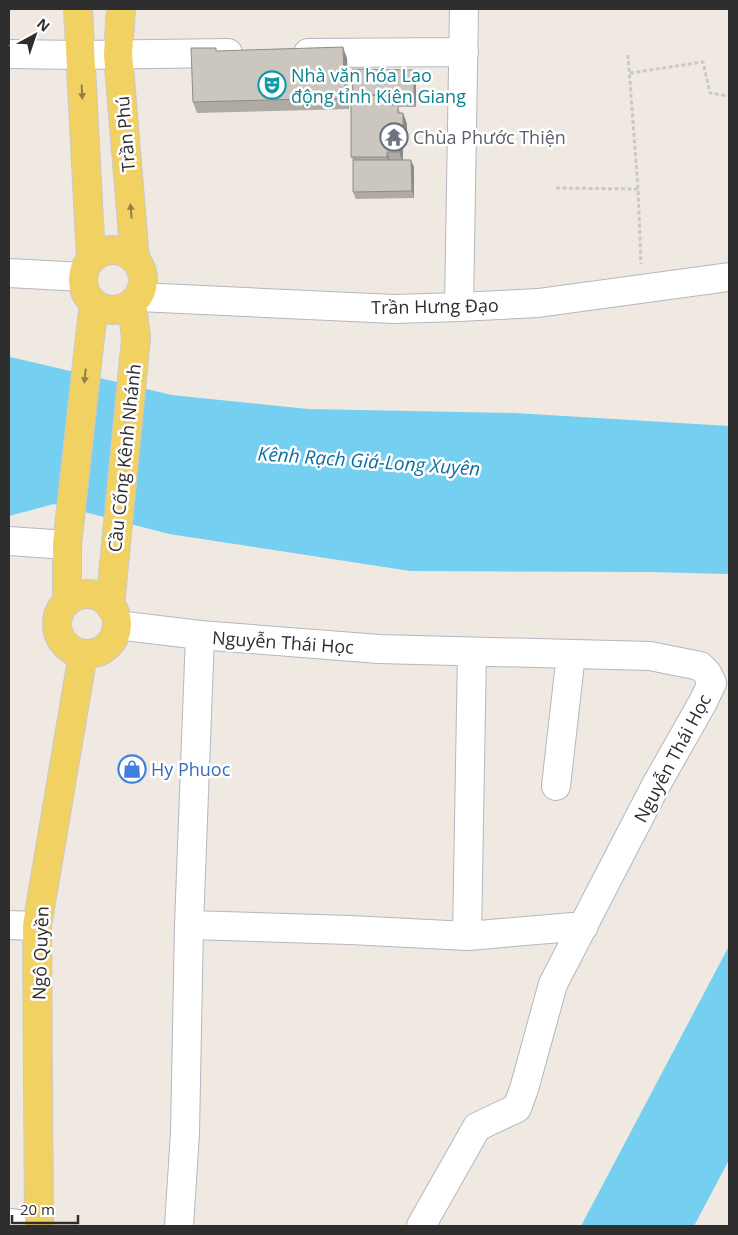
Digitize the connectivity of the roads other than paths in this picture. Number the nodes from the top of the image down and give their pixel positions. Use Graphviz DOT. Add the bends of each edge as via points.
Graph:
graph roads {
  1 [pos="78,9"];
  2 [pos="121,9"];
  3 [pos="464,9"];
  4 [pos="464,52"];
  5 [pos="256,53"];
  6 [pos="286,53"];
  7 [pos="9,54"];
  8 [pos="118,54"];
  9 [pos="80,55"];
  10 [pos="135,260"];
  11 [pos="87,268"];
  12 [pos="9,273"];
  13 [pos="729,278"];
  14 [pos="135,300"];
  15 [pos="459,307"];
  16 [pos="92,316"];
  17 [pos="9,541"];
  18 [pos="67,545"];
  19 [pos="67,602"];
  20 [pos="114,615"];
  21 [pos="200,635"];
  22 [pos="472,652"];
  23 [pos="83,654"];
  24 [pos="571,654"];
  25 [pos="700,666"];
  26 [pos="729,668"];
  27 [pos="556,786"];
  28 [pos="9,925"];
  29 [pos="189,925"];
  30 [pos="37,926"];
  31 [pos="584,926"];
  32 [pos="467,936"];
  33 [pos="9,1223"];
  34 [pos="37,1226"];
  35 [pos="179,1226"];
  36 [pos="421,1226"];
  1 -- 9 [label="main road"];
  2 -- 8 [label="main road, Trần Phú"];
  3 -- 4 [label="street"];
  4 -- 6 [label="street"];
  4 -- 15 [label="street"];
  5 -- 8 [label="street"];
  7 -- 9 [label="street"];
  8 -- 9 [label="street"];
  10 -- 8 [label="main road, Trần Phú, one-way"];
  9 -- 11 [label="main road, one-way"];
  10 -- 11 [label="main road" via="128,253 109,250 99,253"];
  10 -- 14 [label="main road" via="143,277 142,288"];
  11 -- 12 [label="street"];
  11 -- 16 [label="main road" via="84,286"];
  13 -- 15 [label="street, Trần Hưng Đạo" via="538,303"];
  14 -- 15 [label="street, Trần Hưng Đạo" via="394,309"];
  14 -- 16 [label="main road" via="123,309 103,308"];
  14 -- 20 [label="main road, Cầu Cống Kênh Nhánh" via="136,338 113,577"];
  16 -- 18 [label="main road, one-way"];
  17 -- 18 [label="street"];
  18 -- 19 [label="main road"];
  19 -- 20 [label="main road" via="75,597 94,595 103,599"];
  19 -- 23 [label="main road" via="57,619 60,638 74,651"];
  20 -- 21 [label="street, Nguyễn Thái Học"];
  20 -- 23 [label="main road" via="115,634 110,643 93,654"];
  21 -- 22 [label="street, Nguyễn Thái Học" via="379,649"];
  21 -- 29 [label="street"];
  22 -- 24 [label="street, Nguyễn Thái Học"];
  22 -- 32 [label="street"];
  23 -- 30 [label="main road, Ngô Quyền"];
  24 -- 25 [label="street, Nguyễn Thái Học" via="650,656"];
  24 -- 27 [label="street"];
  25 -- 26 [label="street"];
  25 -- 31 [label="street, Nguyễn Thái Học" via="712,684"];
  28 -- 30 [label="street"];
  29 -- 32 [label="street"];
  29 -- 35 [label="street" via="185,1133"];
  30 -- 34 [label="main road, Ngô Quyền"];
  31 -- 32 [label="street"];
  31 -- 36 [label="street, Nguyễn Thái Học" via="553,984 517,1108 477,1127"];
  33 -- 34 [label="street"];
}
